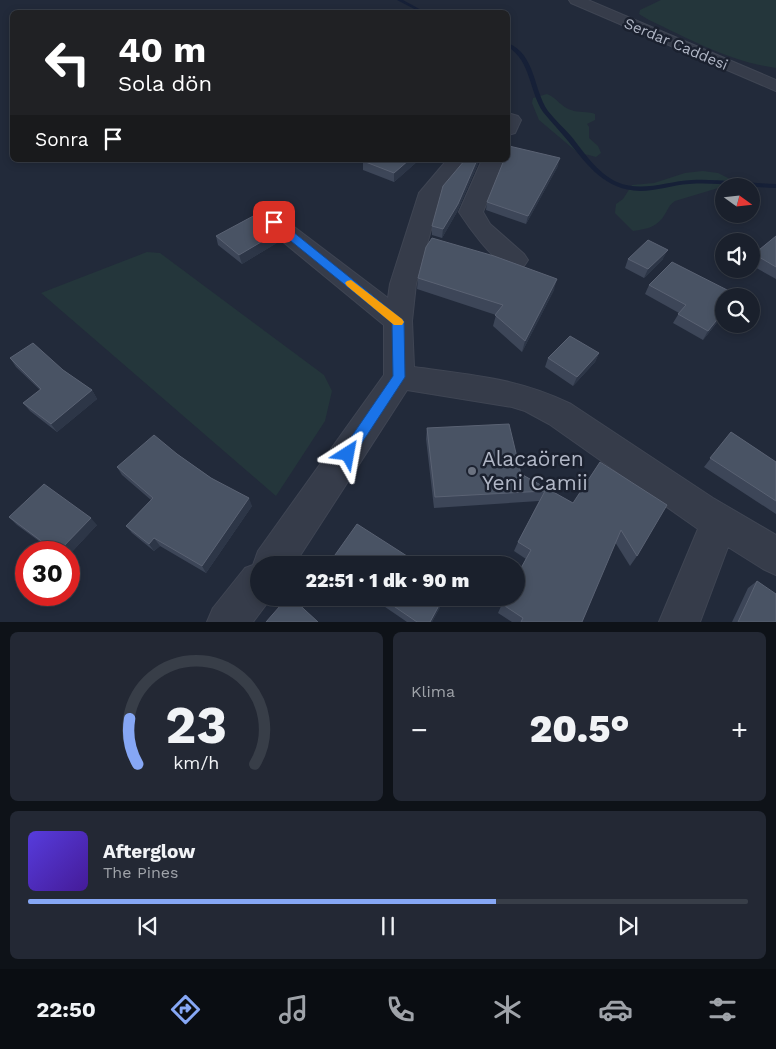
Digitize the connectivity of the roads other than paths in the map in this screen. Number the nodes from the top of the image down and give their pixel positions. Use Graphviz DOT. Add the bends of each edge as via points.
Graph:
graph roads {
  1 [pos="576,0"];
  2 [pos="776,86"];
  3 [pos="456,162"];
  4 [pos="492,162"];
  5 [pos="274,222"];
  6 [pos="515,260"];
  7 [pos="398,321"];
  8 [pos="399,377"];
  9 [pos="719,522"];
  10 [pos="278,556"];
  11 [pos="776,556"];
  12 [pos="250,593"];
  13 [pos="227,622"];
  14 [pos="679,622"];
  1 -- 2 [label="street, Serdar Caddesi"];
  3 -- 7 [label="street" via="436,185 425,206 403,284"];
  4 -- 6 [label="street" via="471,212 482,228"];
  5 -- 7 [label="street"];
  7 -- 8 [label="street"];
  8 -- 9 [label="street" via="495,391 535,401 560,414"];
  8 -- 10 [label="street"];
  9 -- 11 [label="street"];
  9 -- 14 [label="street"];
  12 -- 13 [label="street"];
}
